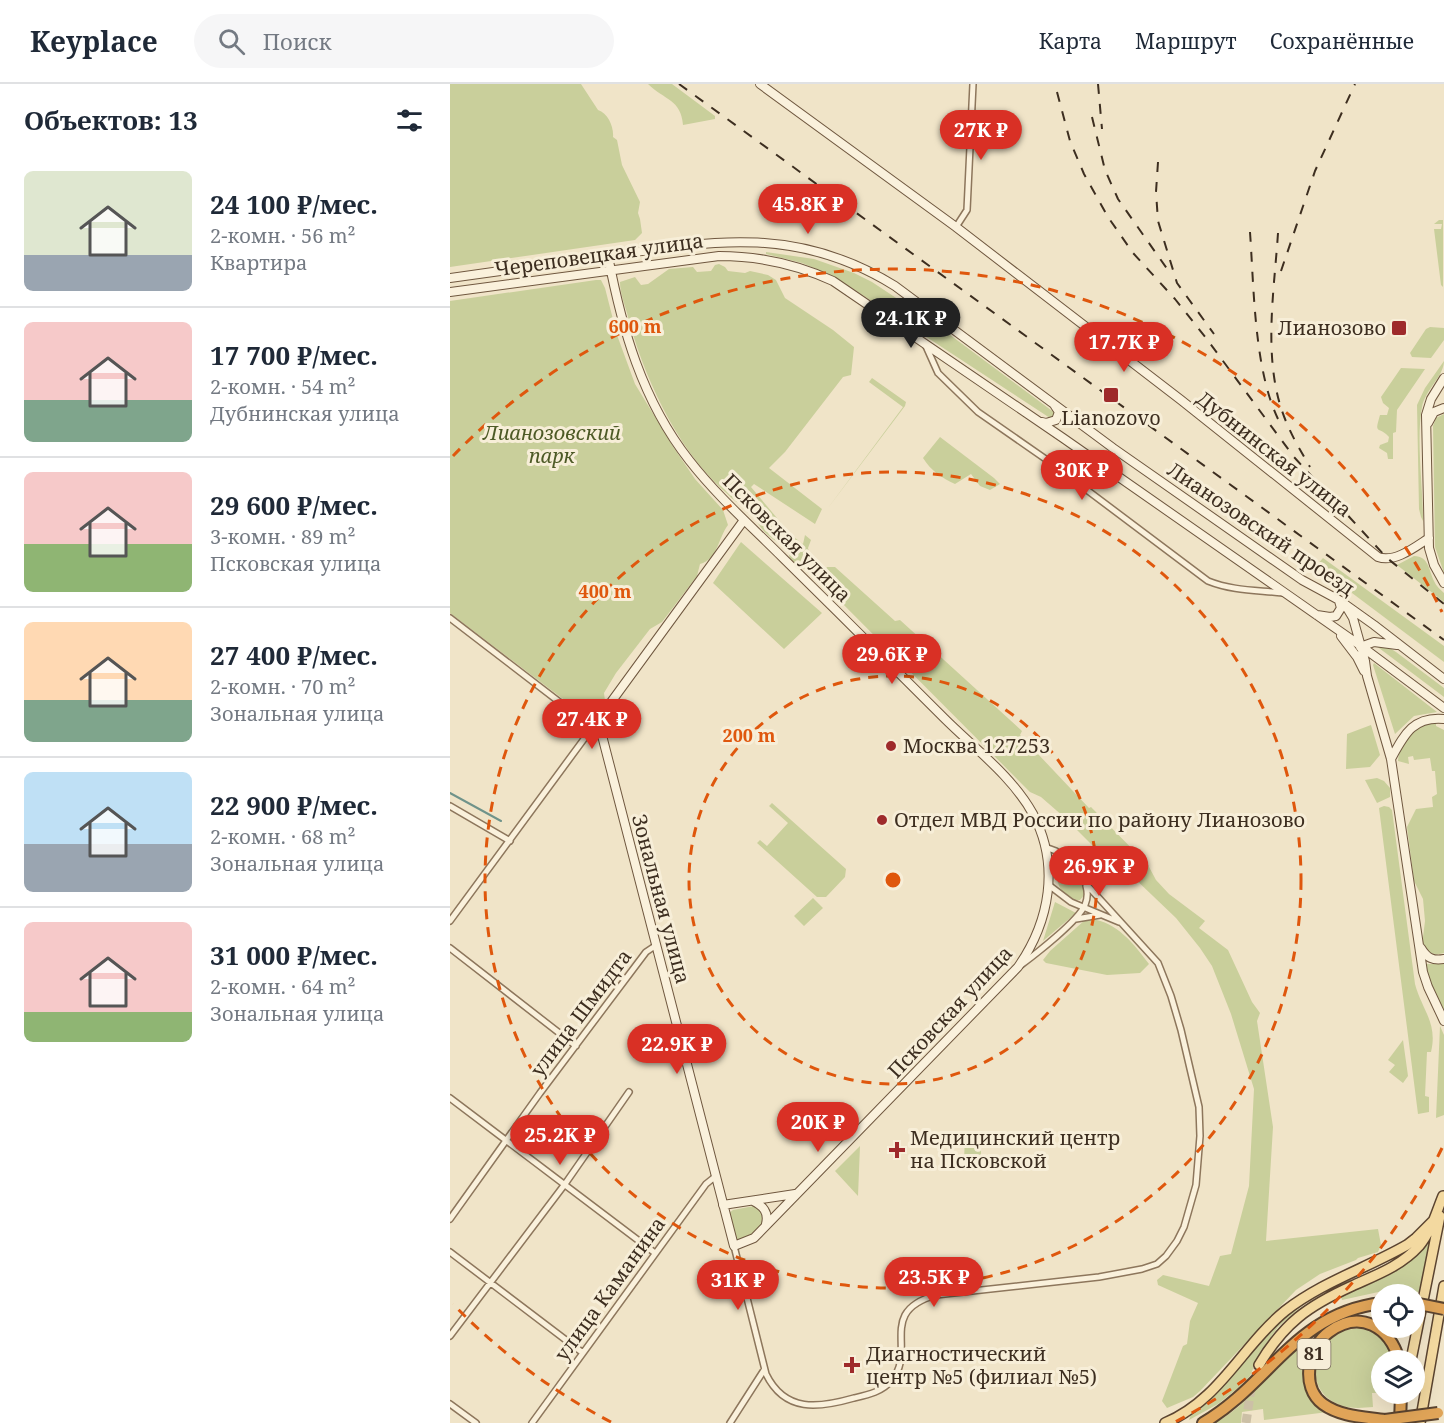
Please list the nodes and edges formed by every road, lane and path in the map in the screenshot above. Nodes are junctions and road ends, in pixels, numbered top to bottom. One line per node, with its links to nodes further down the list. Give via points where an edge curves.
1 (760, 84): 3 (street, Дубнинская улица)
2 (973, 84): 3 (street, via 967,210)
3 (956, 227): 17 (street, Дубнинская улица, via 1378,557 1397,556)
4 (748, 241): 5 (street, Череповецкая улица, via 698,243); 12 (street, Лианозовский проезд, via 816,250 884,279)
5 (608, 256): 7 (street, Псковская улица); 8 (street, Череповецкая улица)
6 (753, 257): 7 (street, Череповецкая улица, via 699,257); 10 (street, Лианозовский проезд, via 798,267 833,281)
7 (611, 270): 9 (street, Череповецкая улица); 16 (street, Псковская улица, via 630,348 653,402 688,459)
8 (450, 278)
9 (450, 291)
10 (925, 343): 14 (street, Лианозовский проезд); 19 (street, via 931,362 945,383 978,412 1208,581 1243,591)
11 (1444, 378): 15 (street, via 1427,409)
12 (1055, 405): 14 (street, via 1059,412 1056,420); 20 (street, Лианозовский проезд, via 1283,567)
13 (1444, 408): 15 (street, via 1434,412)
14 (1038, 420): 19 (street, Лианозовский проезд)
15 (1426, 430): 17 (street)
16 (744, 520): 31 (street); 36 (street, Псковская улица, via 999,771 1033,815)
17 (1429, 538): 18 (street, via 1431,558)
18 (1444, 583)
19 (1284, 594): 21 (street, Лианозовский проезд)
20 (1340, 601): 21 (street, via 1336,616); 24 (street, via 1353,618); 25 (street, Лианозовский проезд)
21 (1313, 614): 23 (street, Лианозовский проезд)
22 (450, 618): 32 (street)
23 (1334, 628): 24 (street, Лианозовский проезд); 26 (street)
24 (1361, 646): 25 (street, via 1383,642); 26 (street); 27 (street); 29 (street, Лианозовский проезд)
25 (1402, 646): 28 (street, Лианозовский проезд)
26 (1357, 657): 27 (street)
27 (1367, 676): 33 (street)
28 (1444, 679)
29 (1444, 708)
30 (1444, 719): 33 (street, via 1430,719 1412,728)
31 (598, 720): 32 (street); 45 (street, Зональная улица)
32 (592, 727): 35 (street)
33 (1391, 759): 44 (street)
34 (450, 806): 35 (street)
35 (510, 841): 42 (street)
36 (1045, 847): 37 (street, via 1056,851); 38 (street, Псковская улица)
37 (1086, 885): 39 (street); 43 (street)
38 (1050, 886): 39 (street); 48 (street, Псковская улица, via 1036,935)
39 (1084, 908): 40 (street); 41 (street)
40 (1106, 915): 41 (street); 43 (street)
41 (1075, 919): 48 (street)
42 (450, 921)
43 (1126, 927): 76 (street, via 1158,963 1181,1030 1199,1107 1196,1185 1184,1227 1166,1256 1142,1269 1099,1277 936,1295 916,1301 904,1318 898,1369 892,1380 884,1388 863,1396 826,1405 798,1404 777,1391)
44 (1417, 938): 47 (street, via 1426,956); 49 (street, via 1425,979)
45 (656, 946): 50 (street, улица Шмидта, via 646,952); 54 (street, Зональная улица)
46 (450, 948): 50 (street)
47 (1444, 959)
48 (1018, 968): 56 (street, Псковская улица)
49 (1444, 1021)
50 (576, 1046): 53 (street, улица Шмидта)
51 (628, 1092): 55 (street)
52 (450, 1098): 53 (street)
53 (506, 1141): 55 (street); 60 (street, улица Шмидта)
54 (716, 1176): 59 (street, Зональная улица); 65 (street, улица Каманина, via 705,1184)
55 (565, 1184): 65 (street); 66 (street)
56 (795, 1194): 58 (street); 62 (street, Псковская улица)
57 (1444, 1195): 61 (main road); 73 (main road)
58 (752, 1200): 59 (street); 62 (street, via 766,1212)
59 (723, 1205): 63 (street, Зональная улица)
60 (450, 1219)
61 (1434, 1220): 75 (main road, via 1420,1244 1401,1262 1324,1300 1290,1323); 83 (main road, via 1407,1245 1301,1299 1283,1313 1207,1395 1178,1418)
62 (766, 1226): 63 (street, Псковская улица, via 749,1242)
63 (734, 1246): 76 (street, Зональная улица)
64 (450, 1252): 66 (street)
65 (656, 1253): 74 (street, улица Каманина)
66 (491, 1282): 71 (street); 74 (street)
67 (1444, 1286): 86 (main road)
68 (1371, 1305): 84 (highway, via 1323,1322 1290,1346 1230,1406)
69 (1425, 1305): 70 (highway, bridge)
70 (1444, 1309)
71 (450, 1336)
72 (1395, 1350): 79 (highway, 81, via 1374,1325 1340,1325 1319,1342 1310,1365 1311,1386 1322,1403 1342,1413)
73 (1413, 1350)
74 (583, 1353): 81 (street, улица Каманина)
75 (1259, 1365)
76 (764, 1370): 82 (street)
77 (450, 1404): 80 (street)
78 (1441, 1412): 79 (highway, bridge)
79 (1385, 1420): 85 (highway)
80 (476, 1423)
81 (531, 1423)
82 (730, 1423)
83 (1165, 1423)
84 (1203, 1423)
85 (1354, 1423)
86 (1419, 1423)

